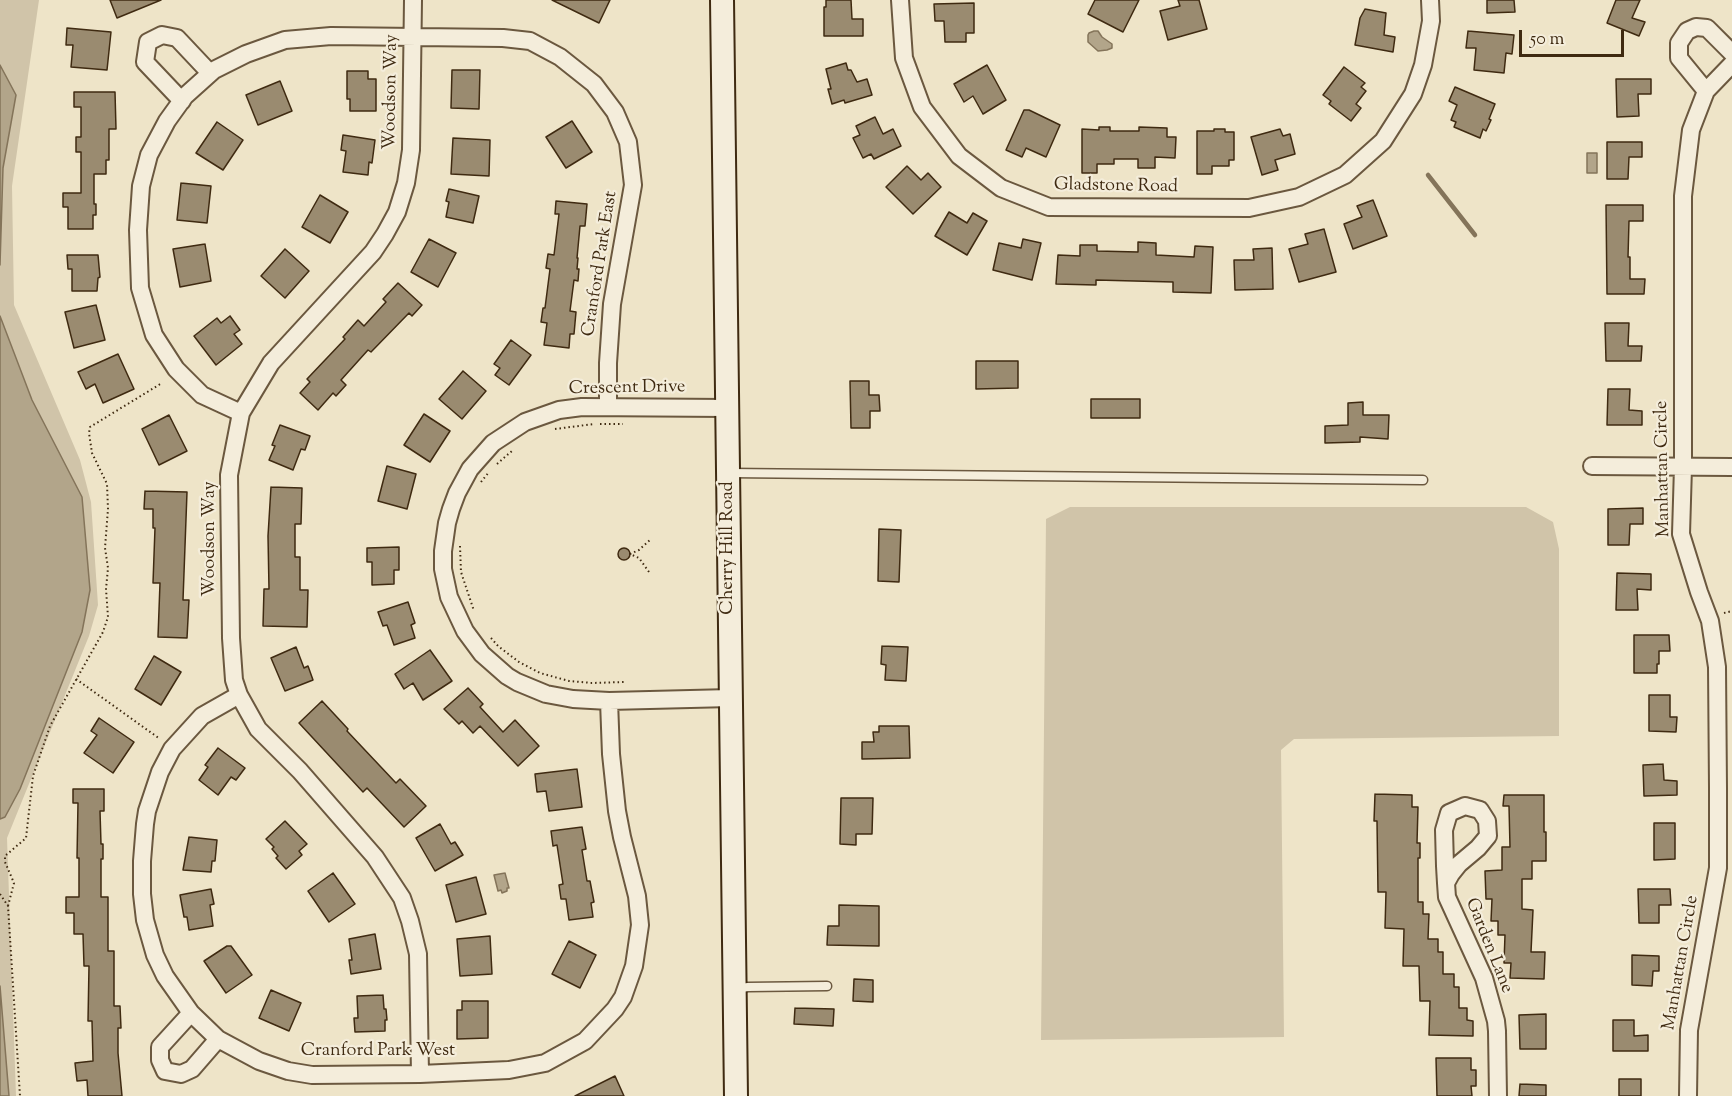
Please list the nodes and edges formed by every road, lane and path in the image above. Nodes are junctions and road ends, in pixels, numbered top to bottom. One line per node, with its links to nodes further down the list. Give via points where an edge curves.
1 (413, 0): 5 (street, Woodson Way)
2 (722, 0): 13 (main road, Cherry Hill Road)
3 (900, 0): 4 (street, Gladstone Road, via 904,58 922,107 959,156 1000,188 1049,207 1249,208 1299,197 1345,175 1383,141 1413,94 1423,65 1431,21)
4 (1430, 0)
5 (412, 36): 8 (street, Cranford Park East, via 285,40); 12 (street, Cranford Park East, via 530,41 560,57 594,84 615,112 628,142 633,185 612,304); 14 (street, Woodson Way, via 411,150 397,212 373,252 271,363)
6 (1732, 53): 9 (street, via 1707,28 1687,31 1679,43 1679,58)
7 (1732, 64): 9 (street, Manhattan Circle)
8 (210, 73): 10 (street, Cranford Park East); 10 (street, via 177,38 162,35 148,42 145,62)
9 (1706, 91): 19 (street, Manhattan Circle, via 1691,130 1683,196)
10 (182, 101): 14 (street, Cranford Park East, via 149,155 141,186 140,288 154,335 176,369 202,395)
11 (162, 383): 31 (path, via 90,427 92,453 107,484 108,617)
12 (608, 407): 13 (street, Crescent Drive); 35 (street, Crescent Drive, via 560,410 535,418 493,444 470,470 457,493 447,523 443,569 449,597 465,631 482,654 507,676 546,694)
13 (727, 408): 21 (main road, Cherry Hill Road)
14 (241, 413): 33 (street, Woodson Way, via 229,475 231,638)
15 (623, 424): 16 (path)
16 (552, 429)
17 (519, 446): 23 (path)
18 (1592, 466): 19 (street)
19 (1683, 467): 20 (street); 37 (street, Manhattan Circle, via 1681,534 1710,621)
20 (1732, 467)
21 (729, 473): 22 (lane); 34 (main road, Cherry Hill Road)
22 (1422, 480)
23 (482, 482)
24 (462, 537): 29 (path, via 461,573)
25 (651, 538): 26 (path, via 630,554 639,558)
26 (649, 572)
27 (1732, 611): 28 (path)
28 (1724, 613)
29 (475, 616)
30 (486, 632): 32 (path, via 519,662 540,673 569,681)
31 (76, 679): 36 (path); 40 (path, via 50,726 33,776 26,838 5,856 14,883)
32 (625, 682)
33 (239, 695): 43 (street, Cranford Park West, via 202,716 172,749 156,784 145,824 142,894 150,941 165,976); 45 (street, Woodson Way, via 258,729 375,857 402,898 418,954)
34 (731, 698): 35 (street, Crescent Drive); 42 (main road, Cherry Hill Road)
35 (609, 701): 45 (street, Cranford Park West, via 617,811 640,925 634,966 623,997 585,1041 545,1063 509,1070)
36 (160, 739)
37 (1725, 788): 49 (street, Manhattan Circle, via 1718,868 1689,1030)
38 (1446, 883): 48 (street, Garden Lane, via 1447,897 1484,978 1496,1021)
39 (0, 894): 40 (path)
40 (8, 906): 46 (path)
41 (827, 986): 42 (lane)
42 (734, 989): 47 (main road, Cherry Hill Road)
43 (191, 1013): 44 (street, Cranford Park West); 44 (street, via 160,1047 165,1071 181,1074 192,1069)
44 (218, 1039): 45 (street, Cranford Park West, via 288,1071 312,1075)
45 (420, 1074)
46 (20, 1096)
47 (736, 1096)
48 (1498, 1096)
49 (1688, 1096)

